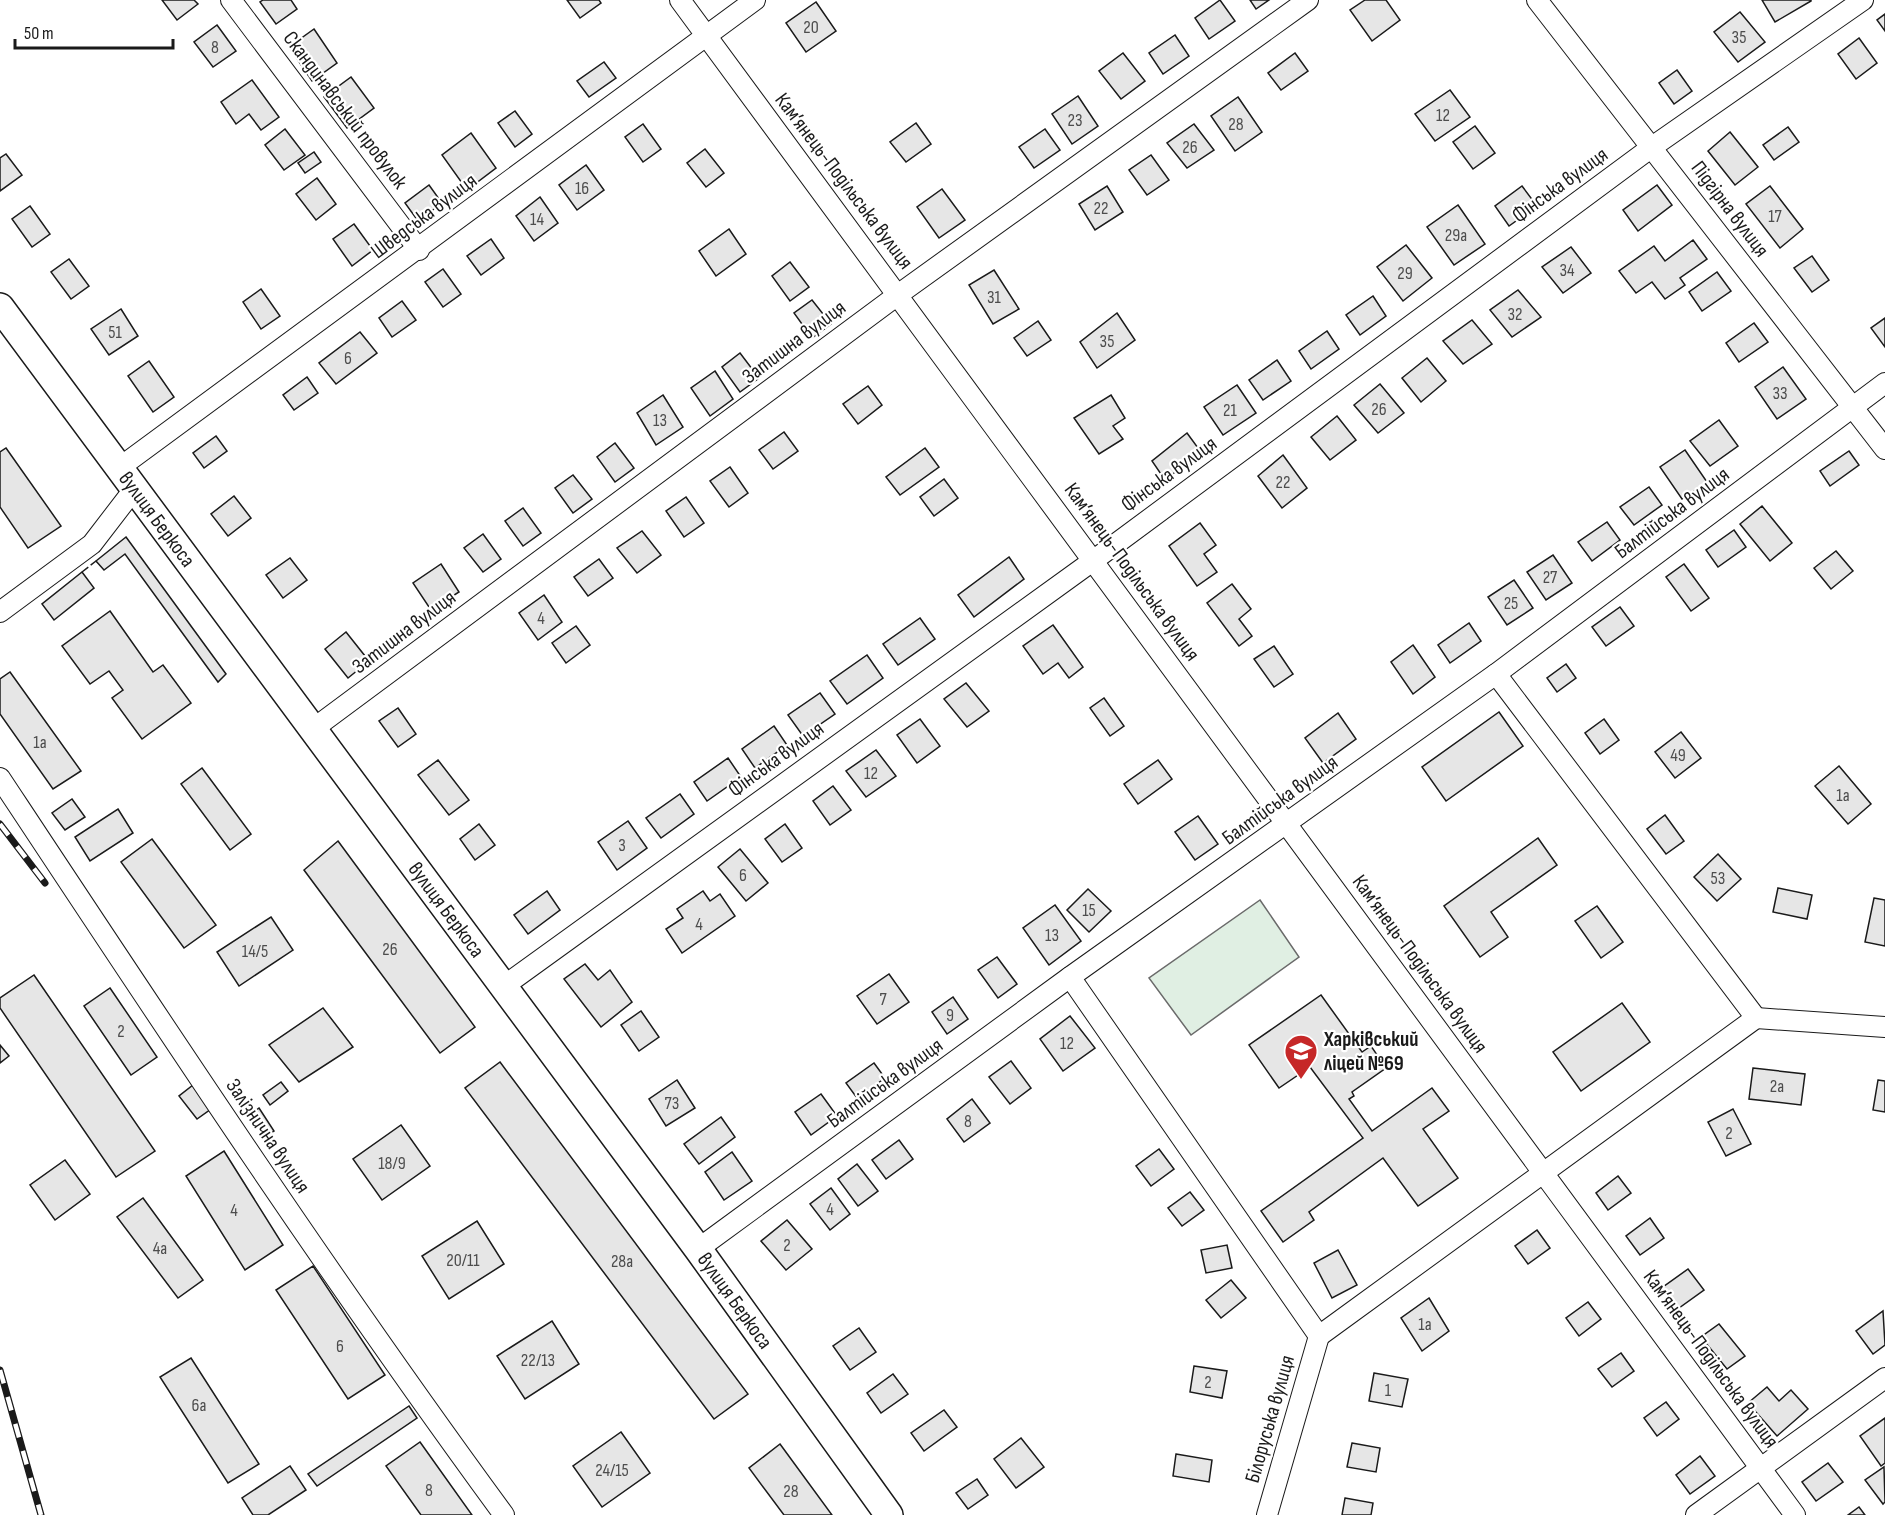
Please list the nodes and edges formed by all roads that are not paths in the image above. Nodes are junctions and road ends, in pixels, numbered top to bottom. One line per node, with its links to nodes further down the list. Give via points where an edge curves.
1 (231, 0): 9 (street, Скандинавський провулок)
2 (680, 0): 7 (street, Кам’янець-Подільська вулиця)
3 (755, 0): 7 (street, Шведська вулиця)
4 (1308, 0): 10 (street, Затишна вулиця)
5 (1537, 0): 8 (street, Підгірна вулиця)
6 (1863, 0): 8 (street, Фінська вулиця)
7 (706, 35): 9 (street, Шведська вулиця); 10 (street, Кам’янець-Подільська вулиця)
8 (1652, 147): 13 (street, Підгірна вулиця); 16 (street, Фінська вулиця)
9 (419, 250): 15 (street, Шведська вулиця)
10 (899, 294): 16 (street, Кам’янець-Подільська вулиця); 19 (street, Затишна вулиця)
11 (0, 308): 15 (street, вулиця Беркоса)
12 (1885, 383): 13 (street, Балтійська вулиця)
13 (1852, 408): 14 (street, Підгірна вулиця); 18 (street, Балтійська вулиця)
14 (1885, 449)
15 (127, 478): 17 (street, Шведська вулиця, via 92,544); 19 (street, вулиця Беркоса)
16 (1094, 560): 21 (street, Кам’янець-Подільська вулиця); 23 (street, Фінська вулиця)
17 (0, 612)
18 (1496, 674): 21 (street, Балтійська вулиця); 24 (street)
19 (313, 729): 23 (street, вулиця Беркоса)
20 (0, 778): 31 (street, Залізнична вулиця, via 397,1369)
21 (1288, 824): 22 (street, Балтійська вулиця); 26 (street, Кам’янець-Подільська вулиця)
22 (1070, 977): 27 (street, Балтійська вулиця); 28 (street)
23 (504, 986): 27 (street, вулиця Беркоса)
24 (1756, 1018): 25 (street); 26 (street)
25 (1885, 1027)
26 (1545, 1174): 28 (street); 30 (street, Кам’янець-Подільська вулиця)
27 (698, 1249): 32 (street, вулиця Беркоса)
28 (1319, 1336): 33 (street, Білоруська вулиця)
29 (1885, 1378): 30 (street)
30 (1760, 1467): 34 (street); 35 (street, Кам’янець-Подільська вулиця)
31 (504, 1515)
32 (889, 1515)
33 (1267, 1515)
34 (1696, 1515)
35 (1795, 1515)

